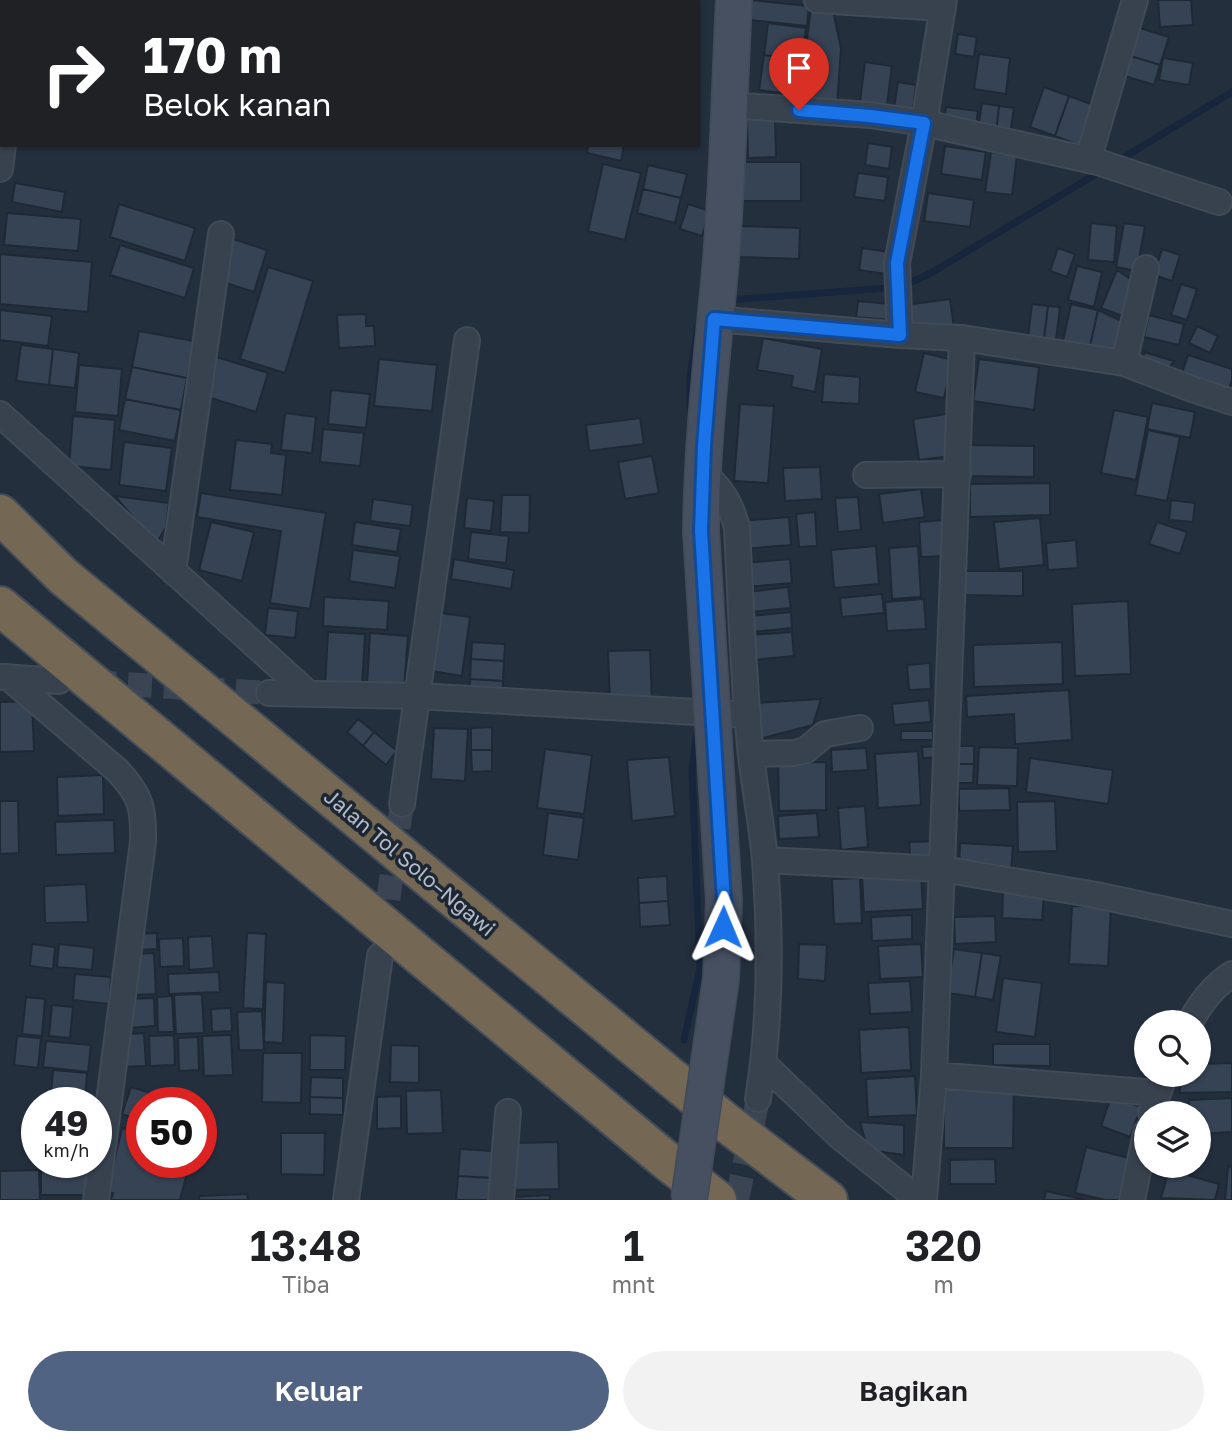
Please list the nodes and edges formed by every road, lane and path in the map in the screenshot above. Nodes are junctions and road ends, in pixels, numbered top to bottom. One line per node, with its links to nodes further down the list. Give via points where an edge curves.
1 (734, 0): 5 (main road)
2 (817, 0): 4 (street)
3 (1135, 0): 8 (street)
4 (944, 4): 6 (street)
5 (728, 105): 6 (street); 13 (main road)
6 (924, 123): 8 (street); 14 (street, via 897,263)
7 (3, 147): 9 (street)
8 (1093, 161): 10 (street)
9 (0, 169)
10 (1219, 202)
11 (220, 234): 24 (street)
12 (1146, 268): 17 (street)
13 (716, 303): 14 (street); 20 (main road)
14 (900, 335): 15 (street)
15 (962, 338): 17 (street); 21 (street)
16 (467, 340): 30 (street)
17 (1124, 363): 18 (street)
18 (1232, 402)
19 (0, 414): 24 (street)
20 (702, 470): 31 (street, via 725,494 737,528); 51 (main road, bridge, via 701,531 724,901 721,979)
21 (958, 474): 22 (street); 36 (street)
22 (866, 475)
23 (0, 514): 53 (highway, Jalan Tol Solo–Ngawi, via 95,603 724,1121)
24 (173, 571): 29 (street)
25 (0, 606): 52 (highway)
26 (4, 677): 27 (street); 48 (street, via 118,771 134,788 144,817)
27 (59, 681)
28 (269, 693): 29 (street)
29 (309, 694): 30 (street)
30 (417, 696): 31 (street); 34 (street)
31 (748, 715): 33 (street)
32 (860, 728): 33 (street, via 825,734 806,750 794,753)
33 (751, 754): 35 (street)
34 (402, 804)
35 (765, 860): 36 (street); 41 (street, via 770,997)
36 (942, 869): 37 (street); 42 (street)
37 (1232, 924)
38 (380, 956): 49 (street)
39 (1232, 974): 40 (street)
40 (1197, 1010)
41 (764, 1064): 44 (street); 54 (street, via 839,1136)
42 (934, 1075): 43 (street); 54 (street)
43 (1158, 1094)
44 (758, 1099)
45 (508, 1112): 50 (street)
46 (1140, 1178): 47 (street)
47 (1137, 1199)
48 (96, 1200)
49 (346, 1200)
50 (501, 1200)
51 (689, 1200)
52 (717, 1200)
53 (828, 1200)
54 (921, 1200)

